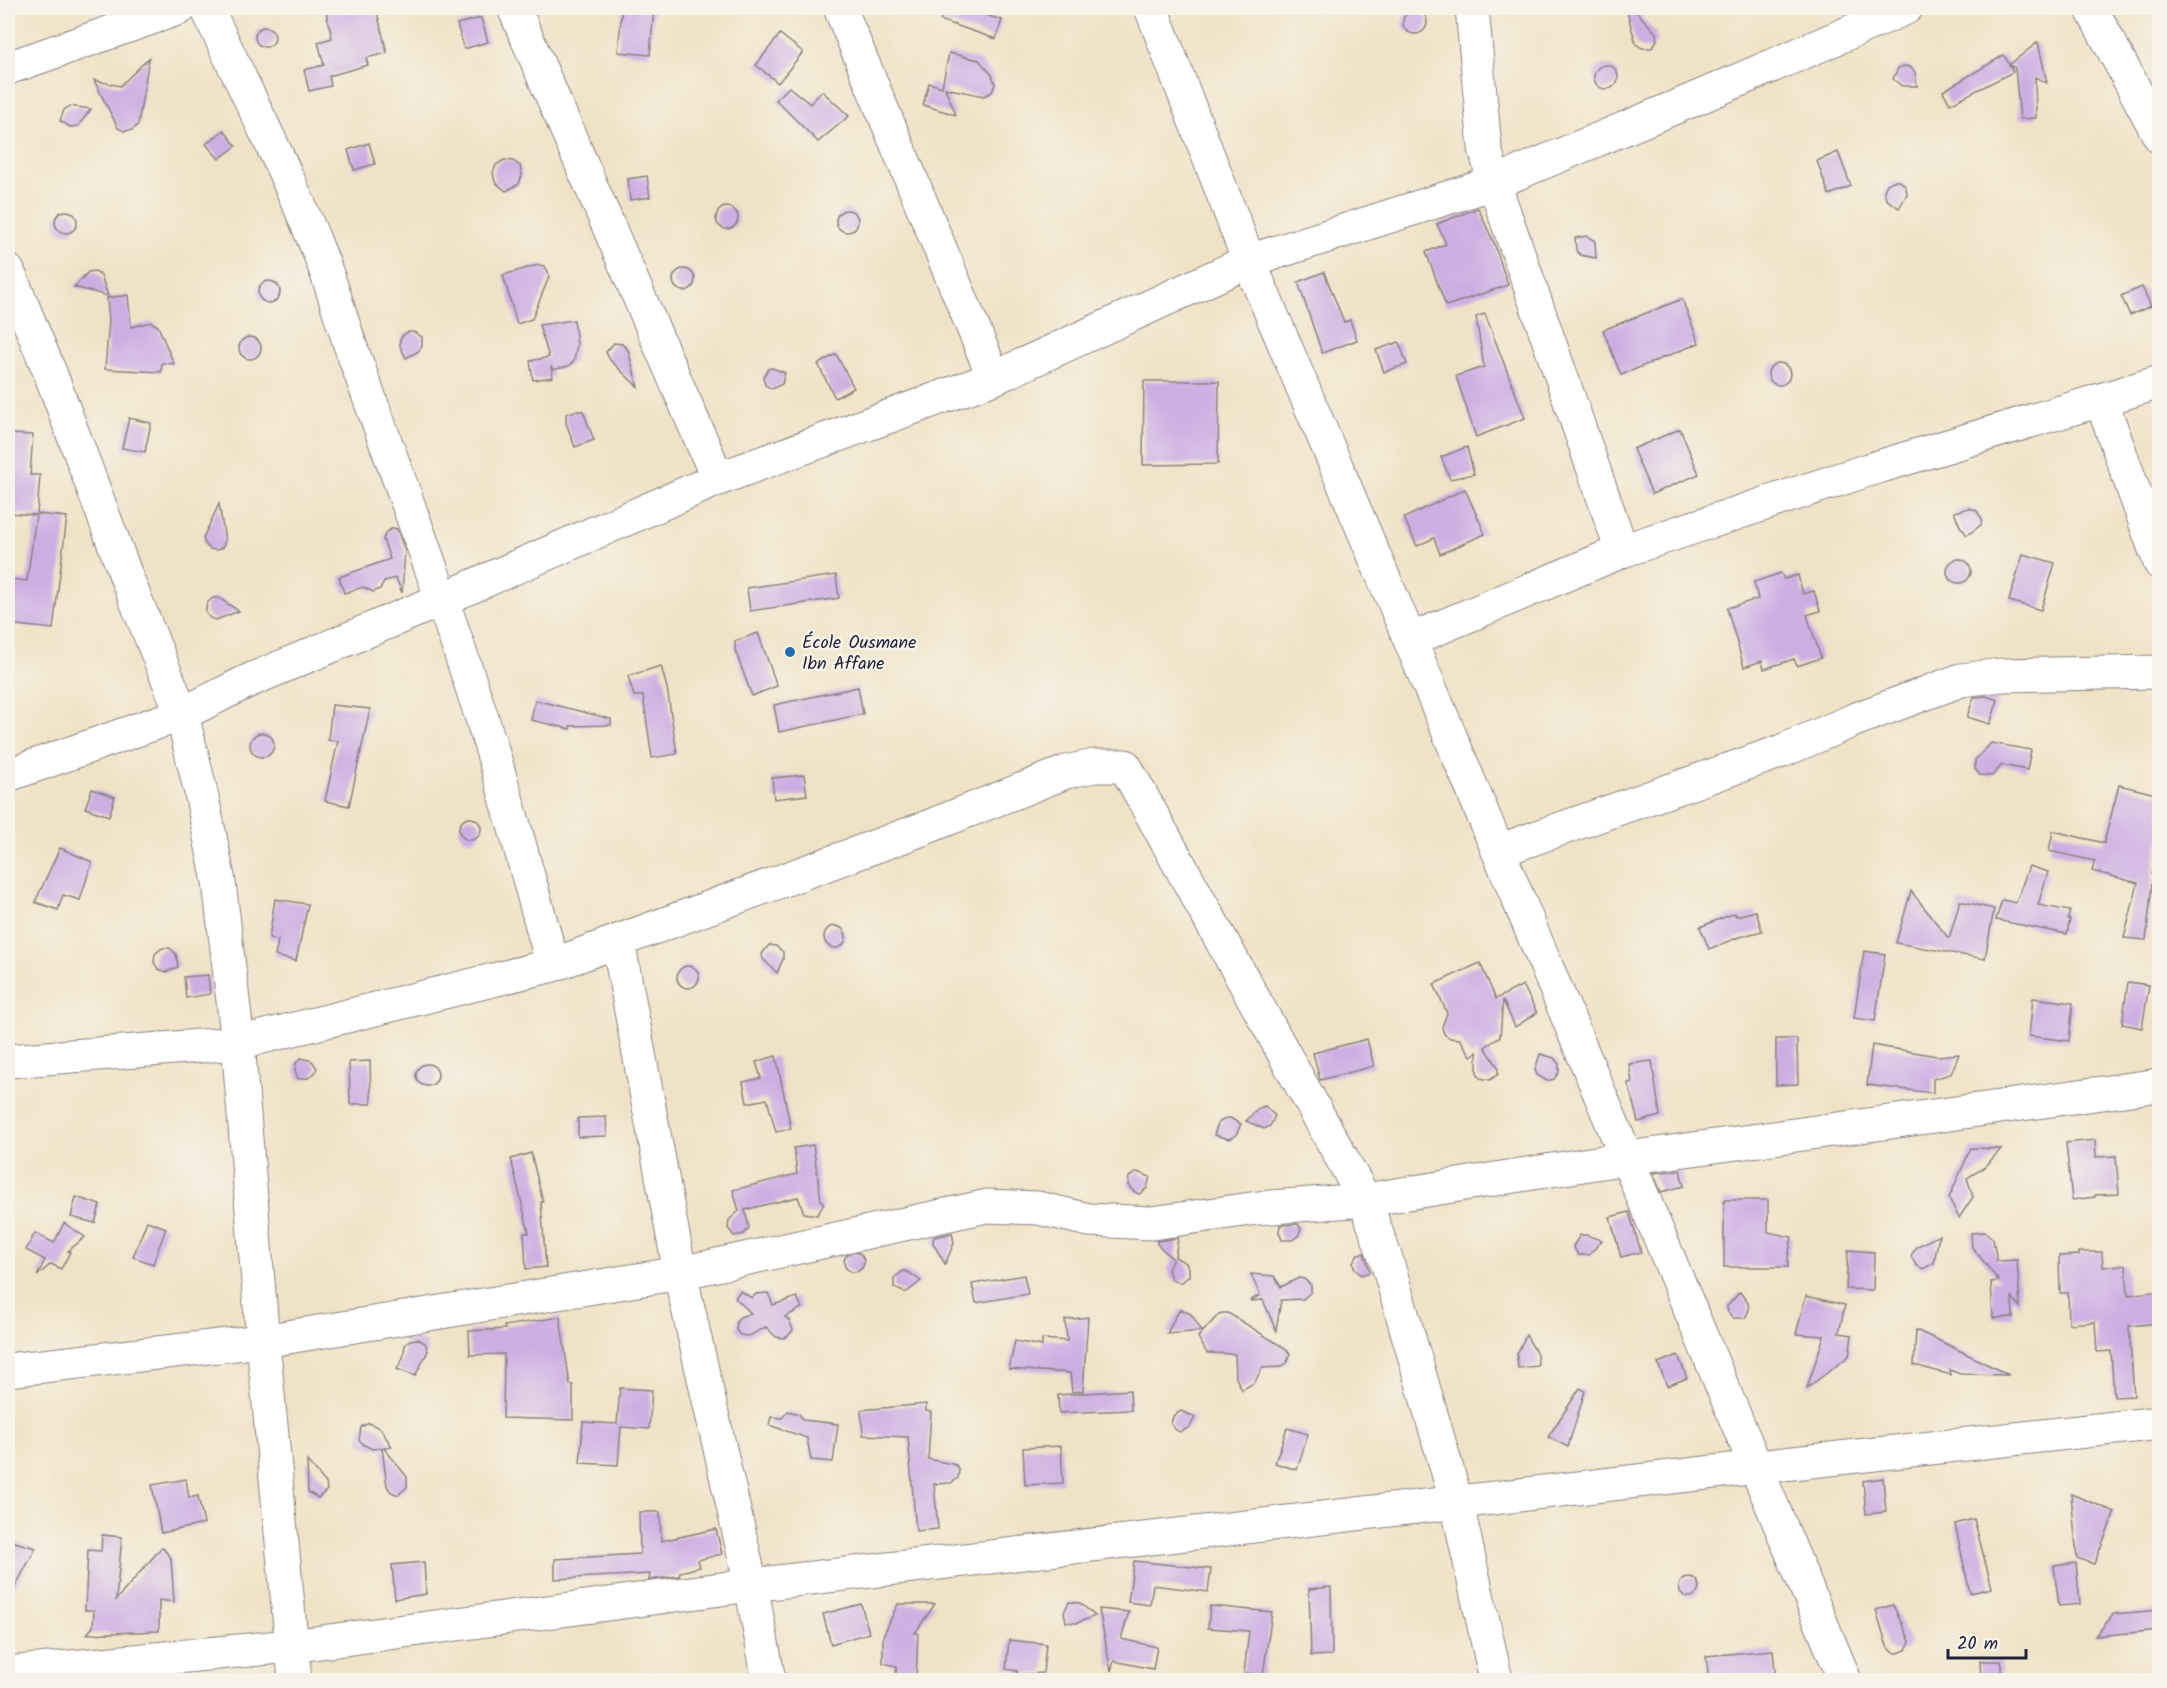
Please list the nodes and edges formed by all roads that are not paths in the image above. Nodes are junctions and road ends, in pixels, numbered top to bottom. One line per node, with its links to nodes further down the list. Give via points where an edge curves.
1 (180, 8): 9 (street)
2 (207, 8): 20 (street, via 318,248)
3 (514, 8): 17 (street)
4 (840, 8): 14 (street)
5 (1151, 8): 12 (street)
6 (1472, 8): 11 (street, via 1485,148)
7 (1906, 8): 11 (street)
8 (2091, 8): 10 (street)
9 (8, 68)
10 (2160, 137)
11 (1494, 183): 12 (street); 18 (street)
12 (1248, 261): 14 (street); 21 (street)
13 (8, 271): 23 (street)
14 (994, 378): 17 (street)
15 (2160, 382): 16 (street)
16 (2101, 400): 18 (street); 19 (street)
17 (718, 479): 20 (street)
18 (1622, 551): 21 (street)
19 (2160, 563)
20 (443, 599): 23 (street, via 248,681); 27 (street, via 488,736)
21 (1410, 640): 25 (street)
22 (2160, 672): 25 (street, via 2002,675 1961,680 1782,751)
23 (182, 714): 24 (street); 28 (street, via 219,882)
24 (8, 775)
25 (1498, 851): 31 (street)
26 (618, 941): 27 (street); 32 (street, via 1066,772 1094,766 1125,766); 33 (street)
27 (553, 965): 28 (street)
28 (238, 1043): 29 (street); 34 (street)
29 (8, 1060)
30 (2160, 1085): 31 (street)
31 (1627, 1158): 32 (street); 37 (street)
32 (1365, 1200): 33 (street, via 1258,1208 1152,1223 1089,1221 1038,1208 987,1206); 38 (street, via 1388,1264)
33 (680, 1273): 34 (street); 39 (street)
34 (263, 1341): 35 (street); 40 (street)
35 (8, 1370)
36 (2160, 1423): 37 (street)
37 (1757, 1467): 38 (street); 45 (street)
38 (1457, 1504): 39 (street); 44 (street)
39 (752, 1586): 40 (street); 43 (street)
40 (291, 1646): 41 (street); 42 (street)
41 (8, 1673)
42 (295, 1680)
43 (770, 1680)
44 (1496, 1680)
45 (1845, 1680)

